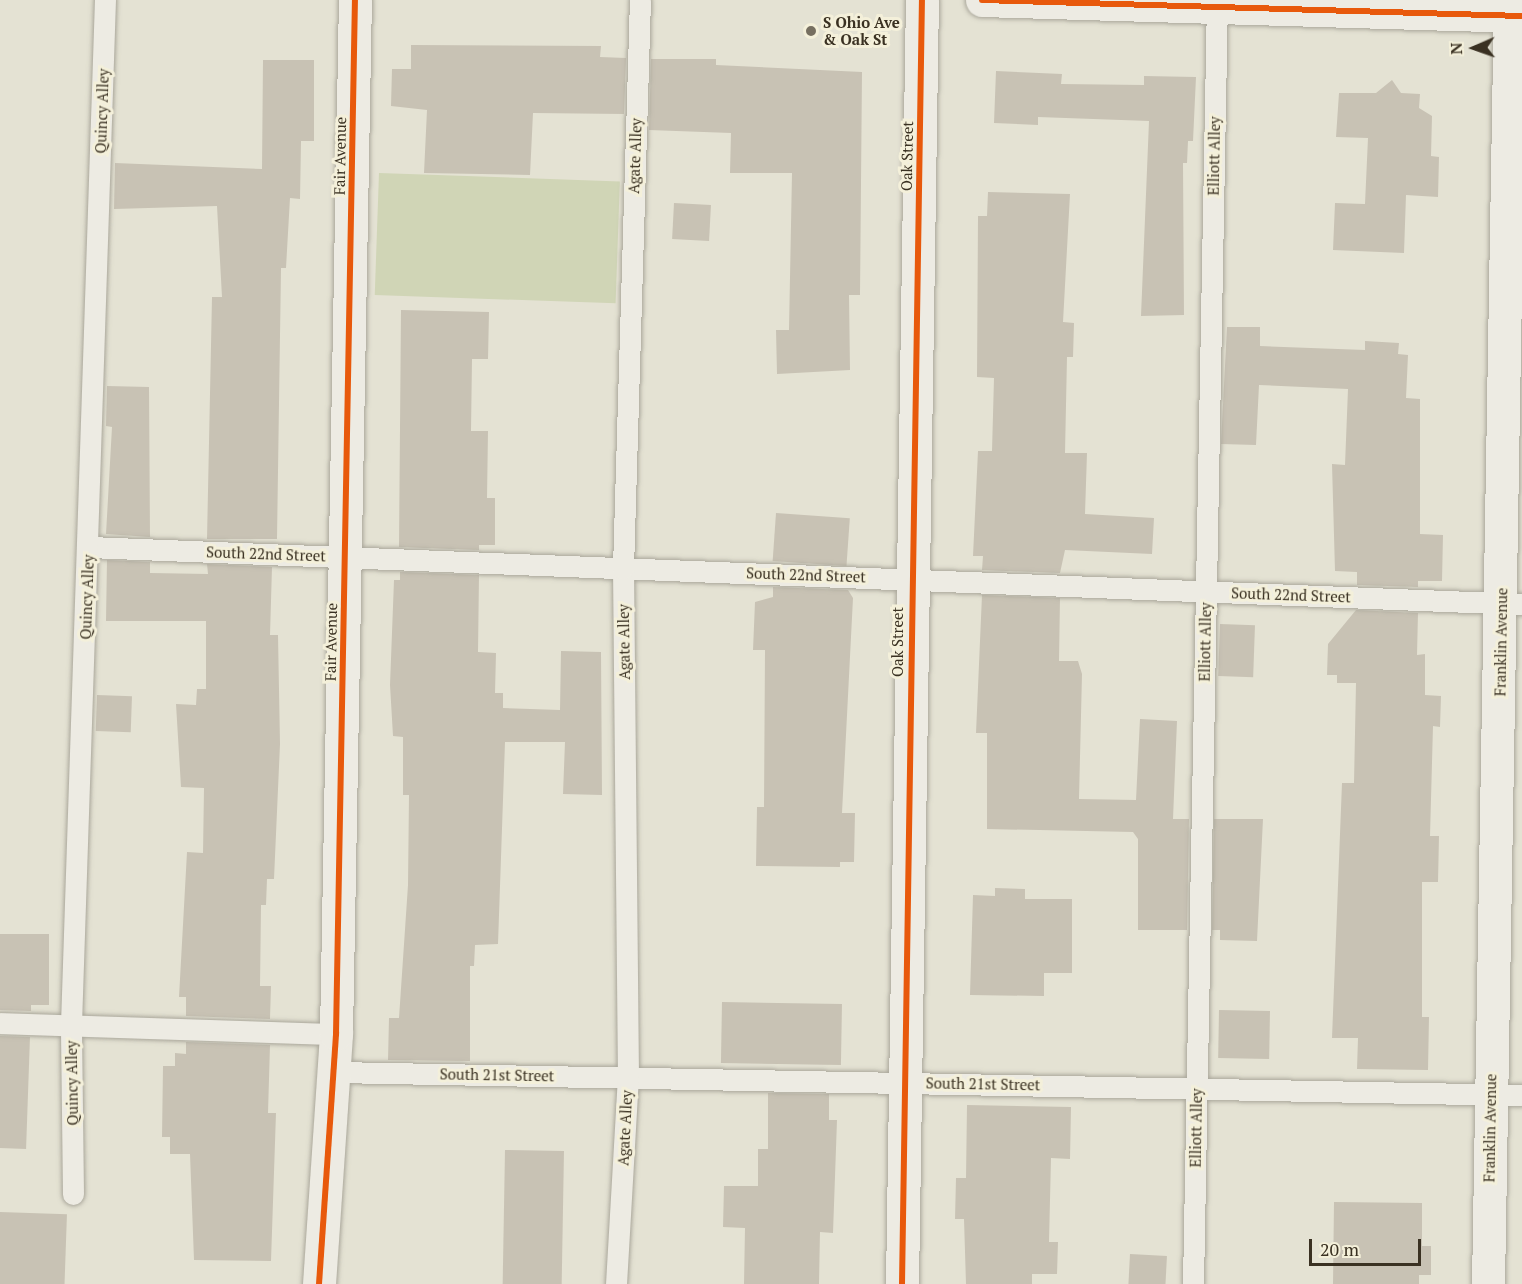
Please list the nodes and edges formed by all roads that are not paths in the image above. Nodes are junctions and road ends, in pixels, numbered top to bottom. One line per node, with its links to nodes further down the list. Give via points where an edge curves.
1 (105, 0): 8 (lane, Quincy Alley)
2 (355, 0): 9 (street, Fair Avenue)
3 (640, 0): 10 (lane, Agate Alley)
4 (922, 0): 11 (street, Oak Street)
5 (982, 0): 6 (street)
6 (1217, 3): 7 (street); 12 (lane, Elliott Alley)
7 (1514, 10): 13 (street, Franklin Avenue)
8 (89, 547): 9 (lane, South 22nd Street); 15 (lane, Quincy Alley)
9 (345, 558): 10 (lane, South 22nd Street); 16 (street, Fair Avenue)
10 (623, 568): 11 (lane, South 22nd Street); 18 (lane, Agate Alley)
11 (911, 579): 12 (lane, South 22nd Street); 19 (street, Oak Street)
12 (1206, 591): 13 (lane, South 22nd Street); 20 (lane, Elliott Alley)
13 (1512, 603): 21 (street, Franklin Avenue)
14 (0, 1023): 15 (lane)
15 (71, 1024): 16 (lane); 22 (lane, Quincy Alley)
16 (336, 1034): 17 (street, Fair Avenue)
17 (335, 1072): 18 (lane, South 21st Street); 23 (street, Fair Avenue)
18 (628, 1078): 19 (lane, South 21st Street); 24 (lane, Agate Alley)
19 (909, 1083): 20 (lane, South 21st Street); 25 (street, Oak Street)
20 (1196, 1088): 21 (lane, South 21st Street); 26 (lane, Elliott Alley)
21 (1507, 1094): 27 (street, Franklin Avenue)
22 (73, 1194)
23 (319, 1284)
24 (615, 1284)
25 (902, 1284)
26 (1193, 1284)
27 (1488, 1284)

